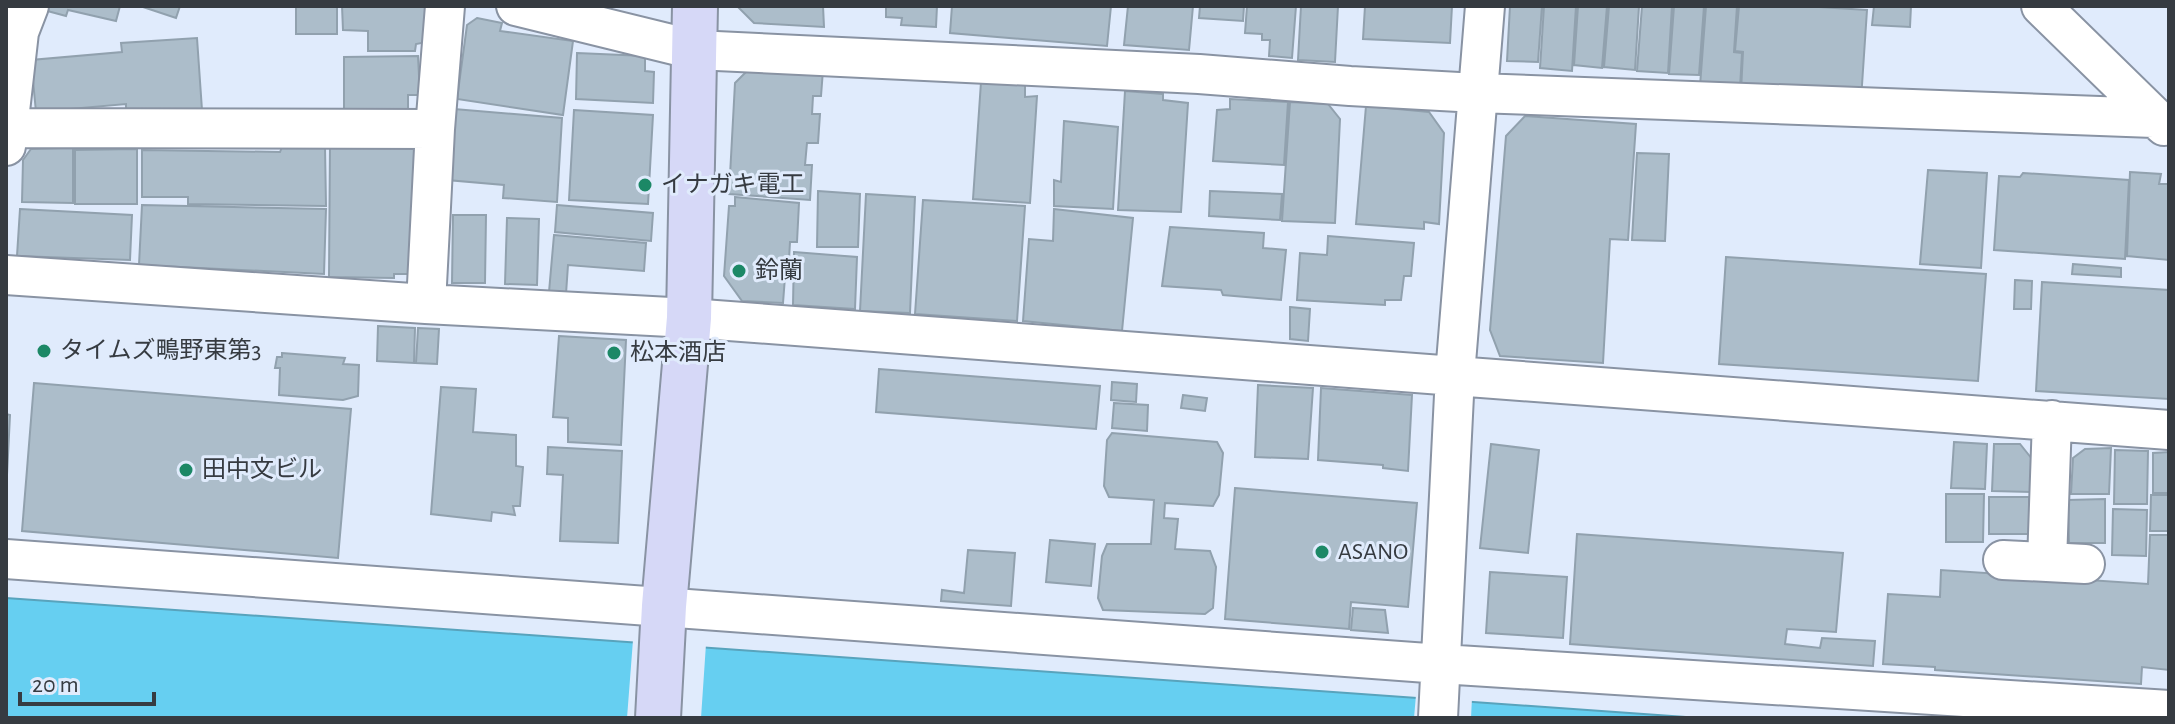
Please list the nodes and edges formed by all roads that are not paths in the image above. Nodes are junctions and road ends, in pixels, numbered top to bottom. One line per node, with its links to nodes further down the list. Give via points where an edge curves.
1 (29, 6): 11 (street, via 19,32)
2 (445, 6): 10 (street)
3 (516, 6): 7 (street)
4 (695, 6): 7 (street)
5 (1485, 6): 8 (street)
6 (2041, 6): 9 (street)
7 (695, 50): 8 (street); 14 (street)
8 (1477, 93): 9 (street); 15 (street)
9 (2161, 124)
10 (435, 129): 11 (street); 13 (street)
11 (7, 137)
12 (6, 275): 13 (street)
13 (426, 304): 14 (street)
14 (689, 318): 15 (street); 22 (street)
15 (1455, 375): 16 (street); 23 (street)
16 (2052, 420): 17 (street); 20 (street)
17 (2169, 430)
18 (6, 559): 22 (street)
19 (2003, 560): 20 (street)
20 (2047, 562): 21 (street)
21 (2085, 564)
22 (663, 624): 23 (street); 25 (street)
23 (1440, 693): 24 (street)
24 (2169, 710)
25 (658, 718)

